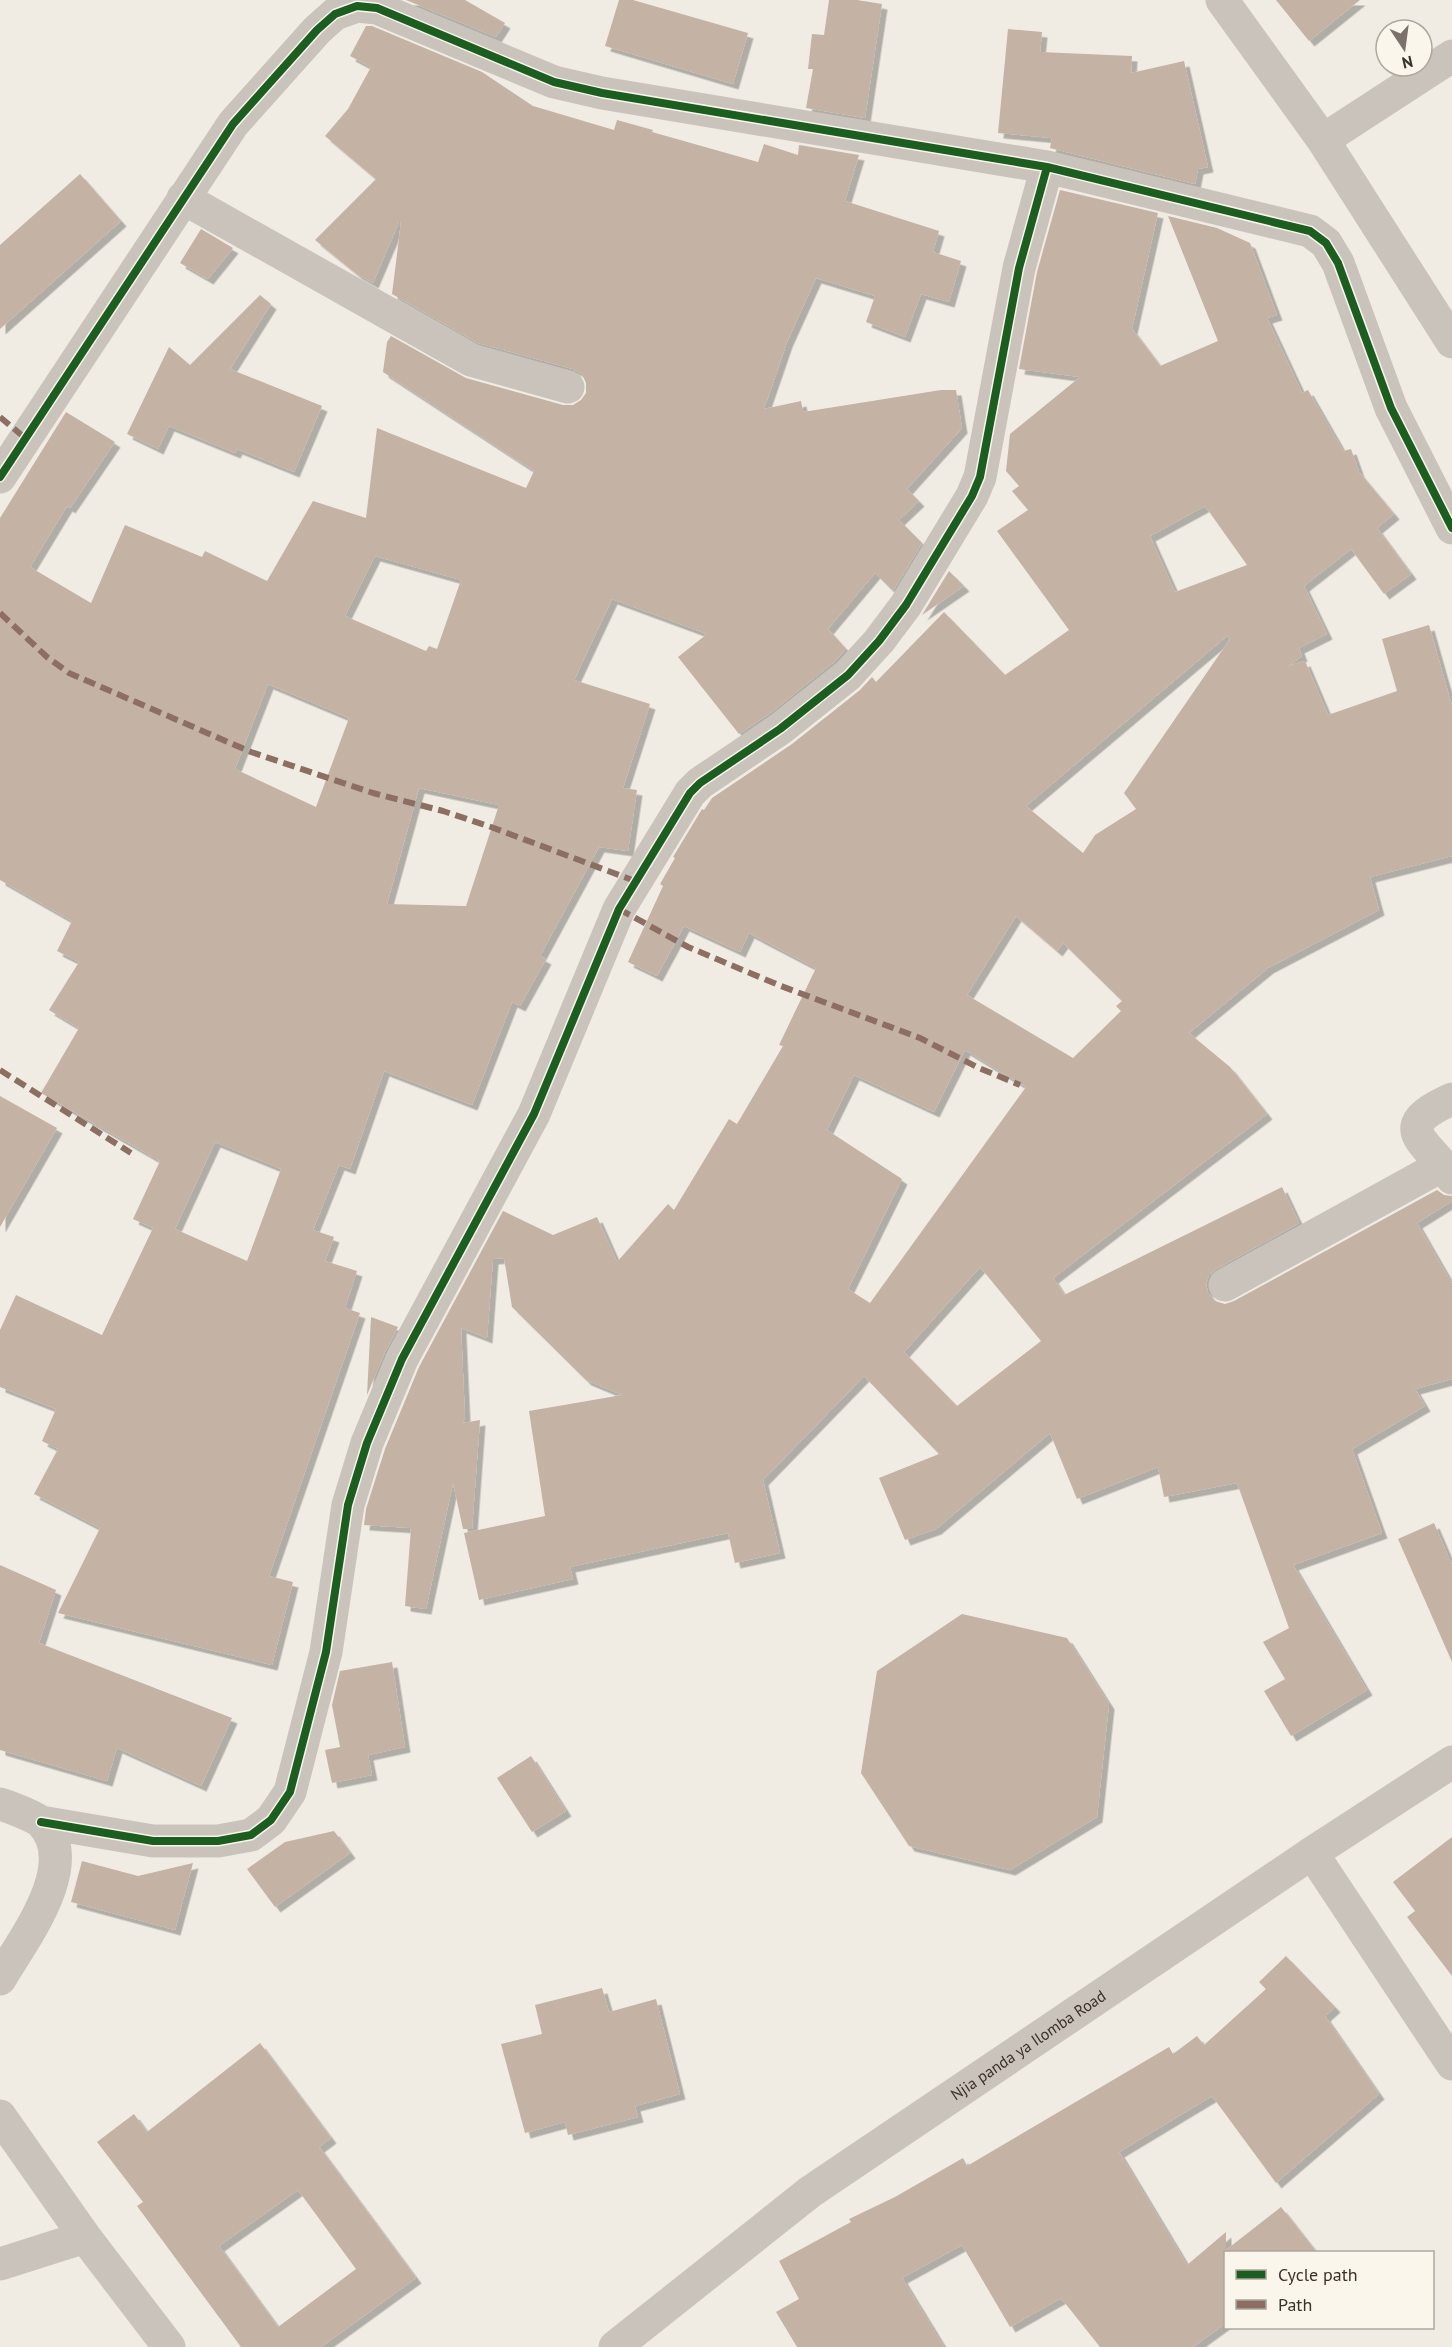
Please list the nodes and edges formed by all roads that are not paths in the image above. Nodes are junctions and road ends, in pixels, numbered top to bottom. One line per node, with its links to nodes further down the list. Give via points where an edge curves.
1 (1222, 0): 4 (street)
2 (354, 3): 5 (street, via 377,8 554,82); 6 (street, via 316,30 233,124)
3 (1452, 56): 4 (street)
4 (1323, 140): 7 (street)
5 (1047, 167): 10 (street, via 1270,220 1310,231 1326,243 1338,263 1391,408); 16 (street, via 1019,268 980,477 972,496 906,605 848,675 780,729 700,783 681,806 619,909 534,1114 402,1359 367,1443 348,1505 326,1652 290,1792 271,1820 251,1835 219,1841 153,1841)
6 (183, 198): 8 (street, via 471,360); 9 (street)
7 (1452, 342)
8 (568, 387)
9 (0, 477)
10 (1452, 528)
11 (1452, 1098): 12 (street, via 1420,1118 1415,1127 1416,1135)
12 (1448, 1172): 13 (street)
13 (1225, 1286)
14 (1452, 1762): 17 (street, Njia panda ya Ilomba Road)
15 (0, 1804): 16 (street)
16 (41, 1822): 18 (street, via 57,1855 51,1891)
17 (1312, 1853): 19 (street); 24 (street, Njia panda ya Ilomba Road, via 810,2192)
18 (0, 1979)
19 (1452, 2064)
20 (0, 2116): 21 (street)
21 (85, 2237): 22 (street); 23 (street)
22 (0, 2264)
23 (169, 2347)
24 (615, 2347)

